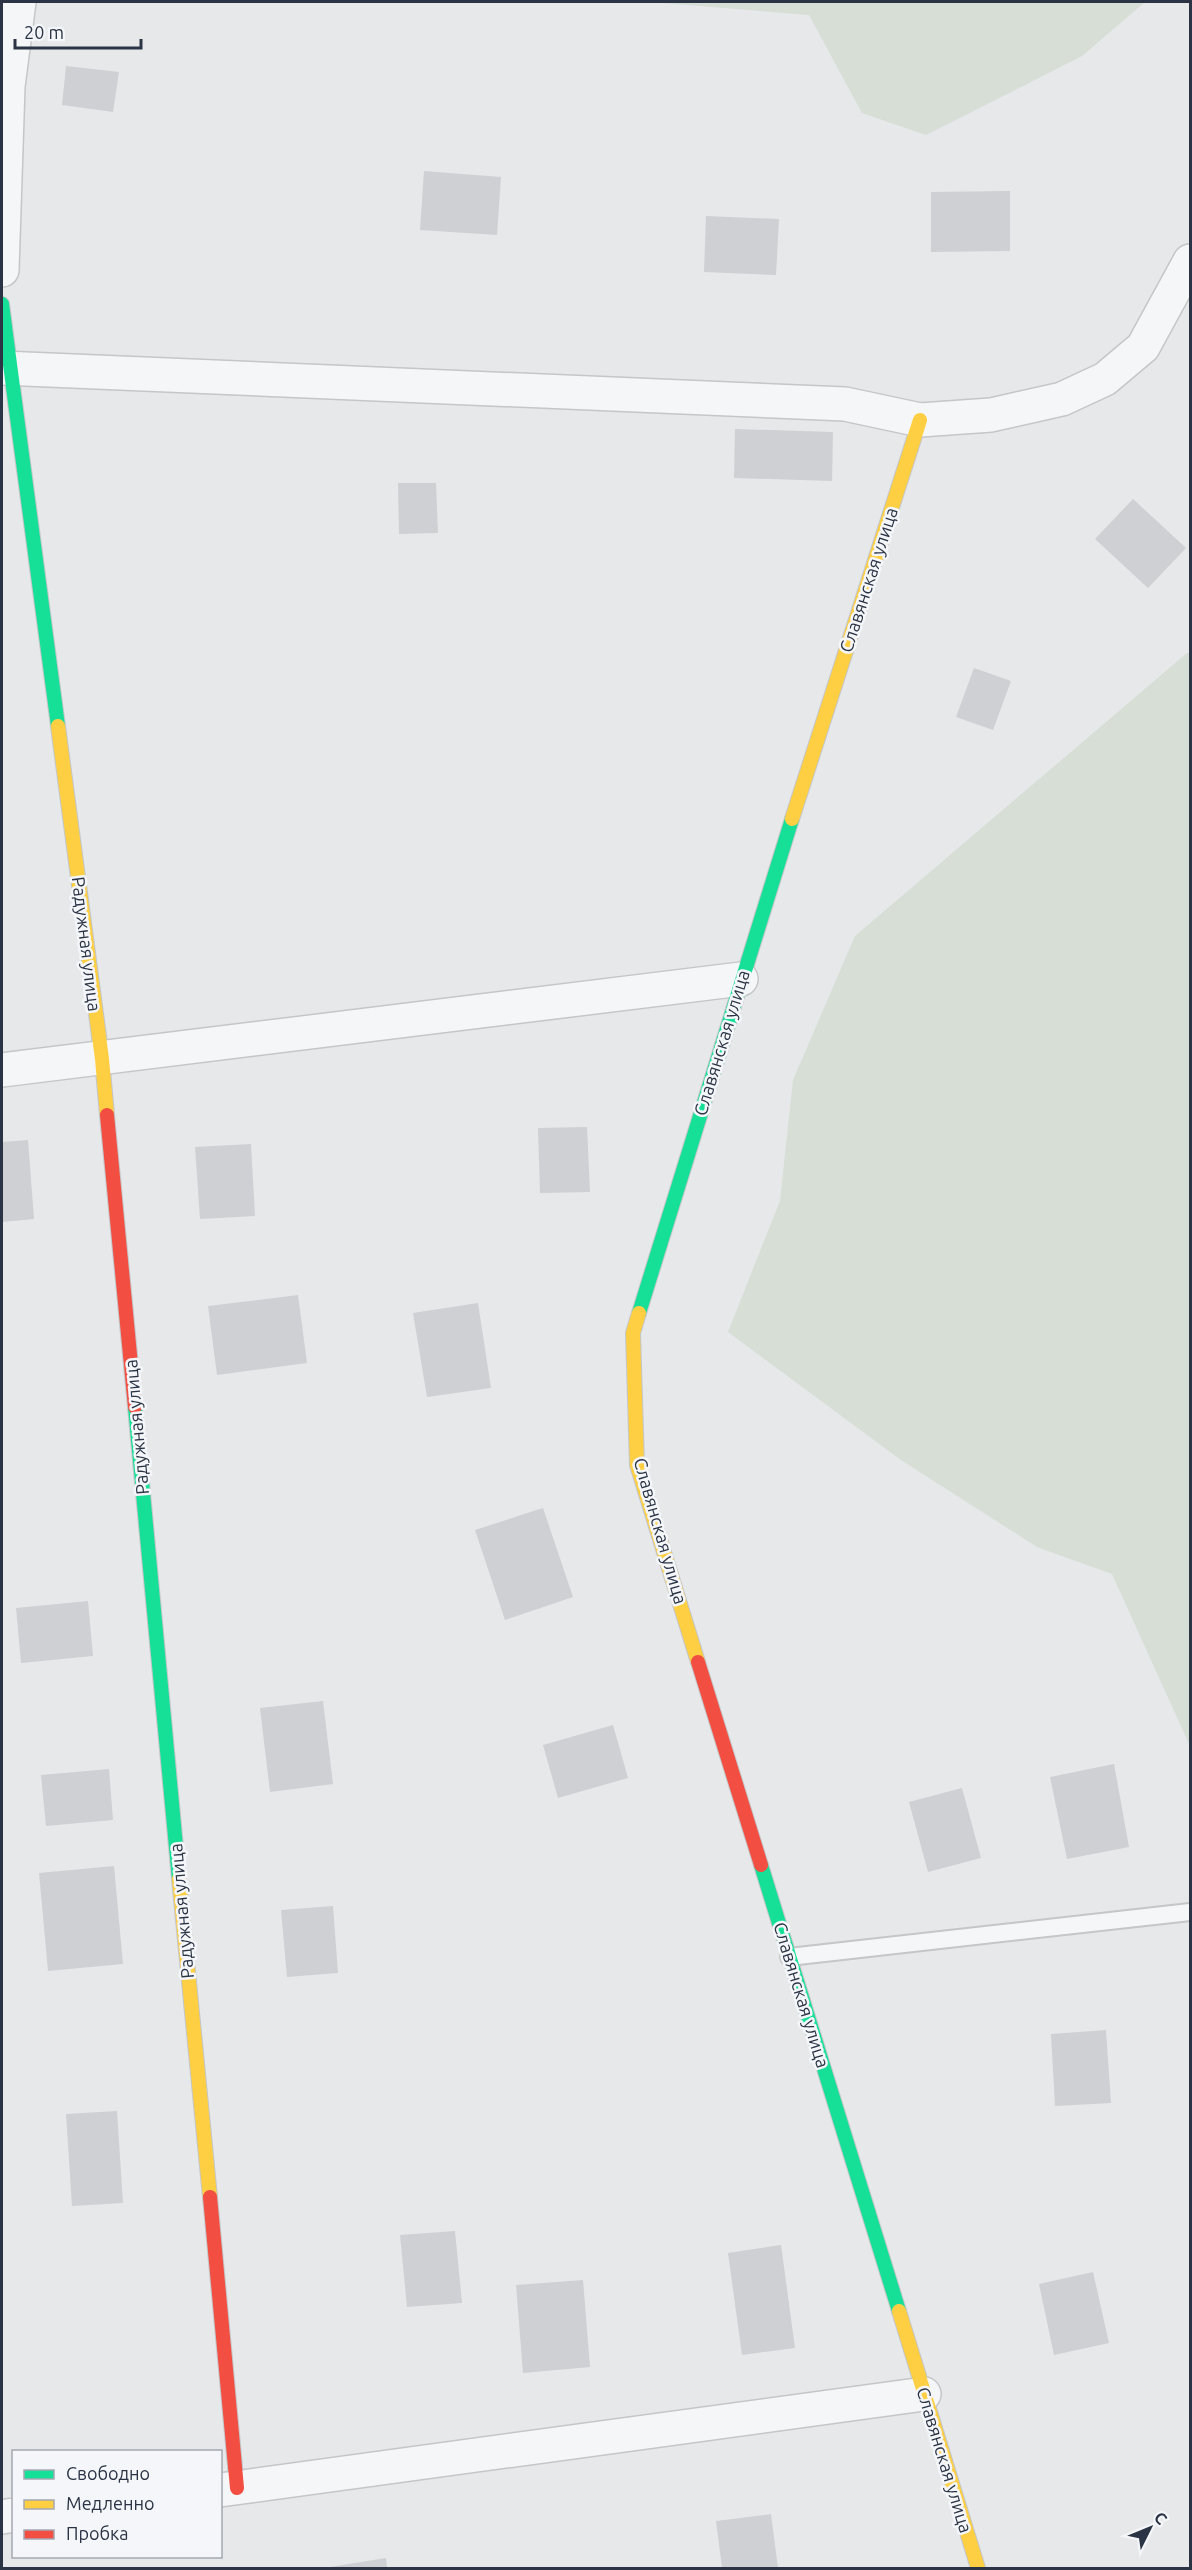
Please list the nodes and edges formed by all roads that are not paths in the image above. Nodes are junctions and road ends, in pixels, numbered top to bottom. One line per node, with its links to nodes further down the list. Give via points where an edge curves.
1 (19, 2): 3 (street, via 8,86)
2 (1191, 261): 6 (street, via 1143,347 1105,379 1062,399 1032,406 991,415)
3 (2, 270)
4 (2, 304): 5 (street, Радужная улица)
5 (6, 368): 6 (street, via 845,405); 8 (street, Радужная улица)
6 (920, 420): 7 (street, Славянская улица)
7 (741, 979): 8 (street); 11 (street, Славянская улица, via 633,1333 637,1465)
8 (102, 1059): 9 (street); 13 (street, Радужная улица)
9 (2, 1070)
10 (1191, 1912): 11 (lane)
11 (789, 1957): 12 (street, Славянская улица)
12 (924, 2394): 13 (street); 14 (street, Славянская улица)
13 (229, 2489)
14 (978, 2568)

